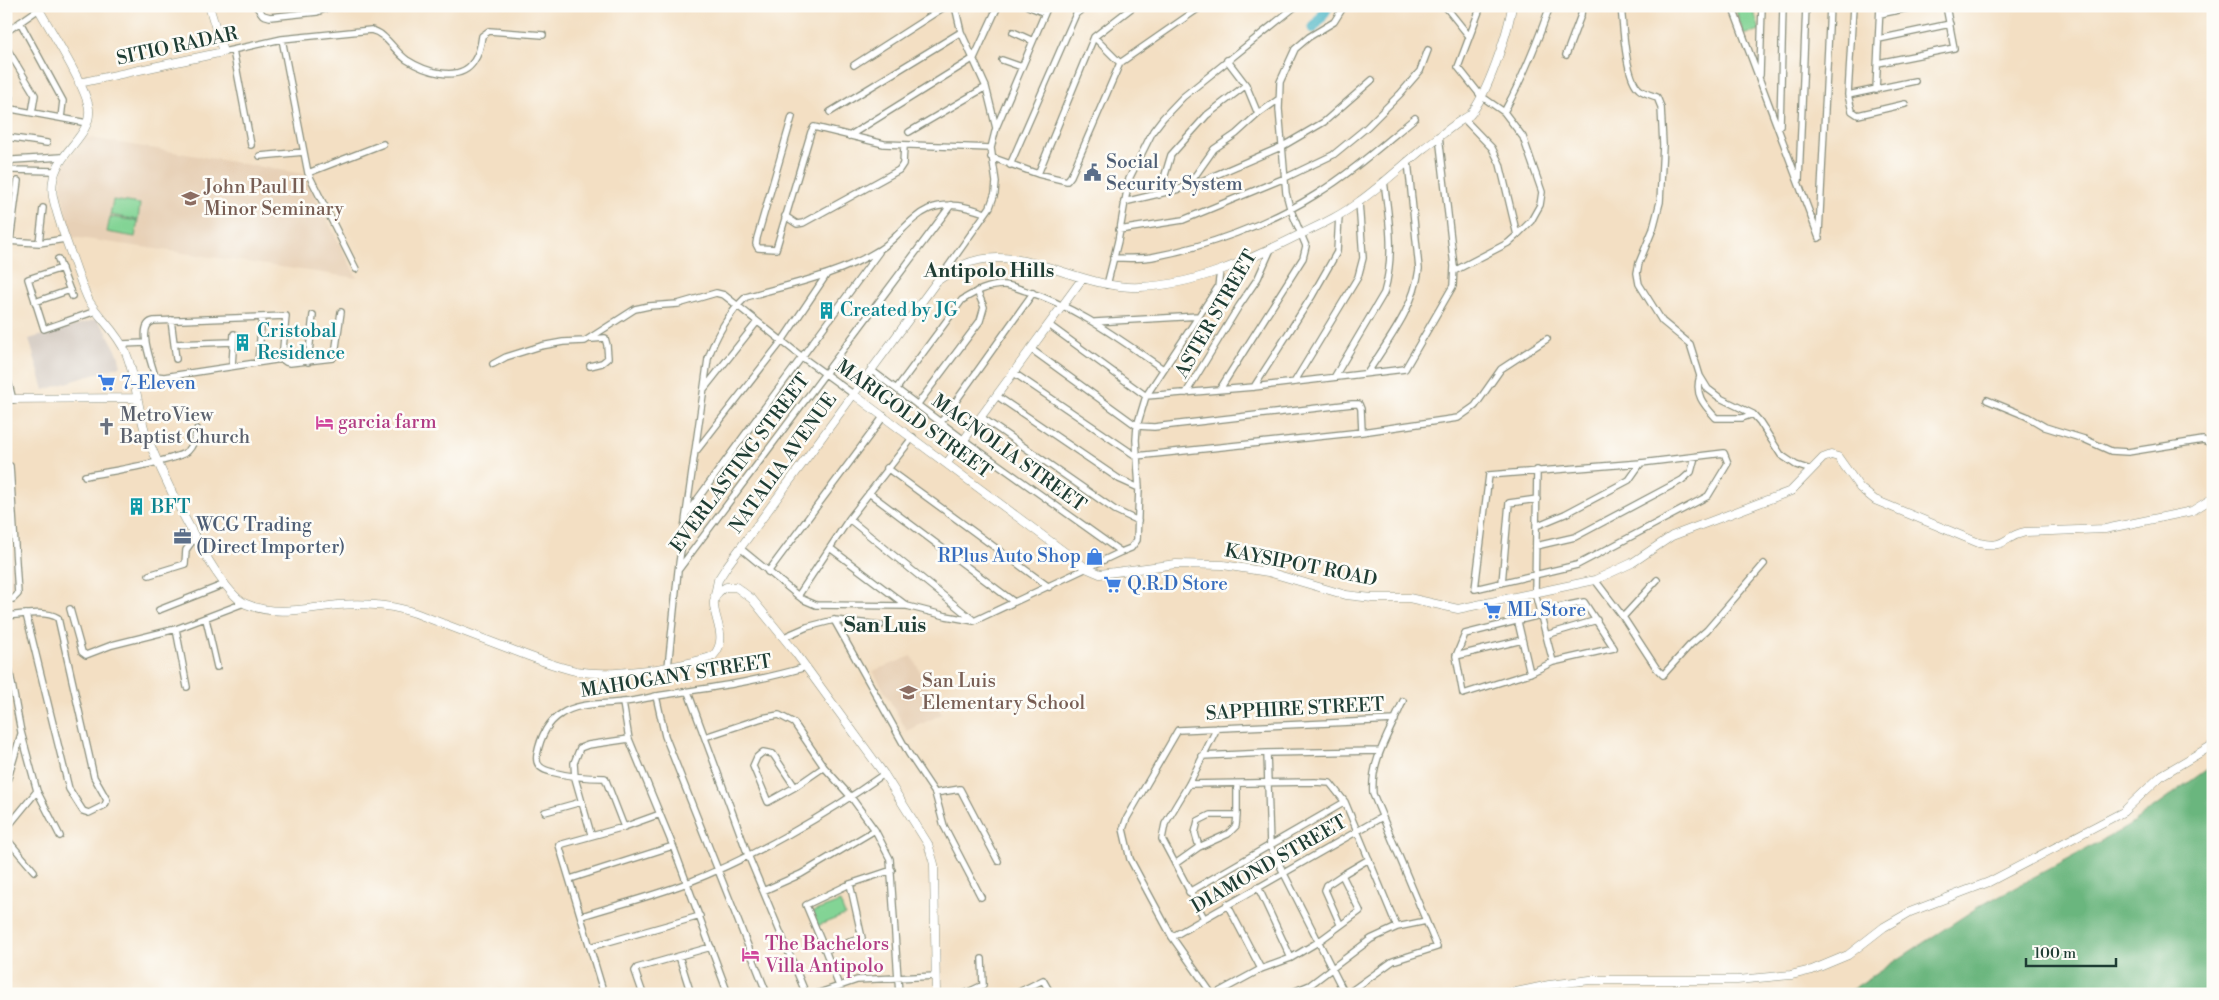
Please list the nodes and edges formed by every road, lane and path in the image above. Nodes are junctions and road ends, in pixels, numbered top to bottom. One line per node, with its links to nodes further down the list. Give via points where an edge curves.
1 (210, 6): 48 (street)
2 (256, 6): 3 (street, via 263,15 270,17 317,12)
3 (331, 6)
4 (946, 6): 55 (street)
5 (954, 6): 37 (street)
6 (998, 6): 50 (street)
7 (1028, 6): 32 (street)
8 (1048, 6): 32 (street)
9 (1086, 6): 97 (street, via 1076,14)
10 (1134, 6): 41 (street)
11 (1202, 6): 53 (street)
12 (1296, 6): 52 (street)
13 (1344, 6): 67 (street, via 1334,22 1295,49 1280,82)
14 (1445, 6): 40 (street)
15 (1481, 6): 40 (street)
16 (1512, 6): 66 (street, via 1508,30)
17 (1550, 6): 72 (street, via 1532,55)
18 (1582, 6): 49 (street)
19 (1621, 6): 171 (street, via 1627,63 1633,79 1638,89 1657,97 1661,107 1660,202 1637,273 1639,284 1662,321 1690,344)
20 (1743, 6): 30 (street)
21 (1762, 6): 57 (street)
22 (1783, 6): 80 (street)
23 (1806, 6): 104 (street)
24 (1830, 6): 104 (street, via 1819,238)
25 (1853, 6): 65 (street)
26 (1880, 6): 33 (street)
27 (1916, 6): 31 (street)
28 (1946, 6): 35 (street)
29 (38, 8): 34 (street); 60 (street)
30 (1732, 8): 57 (street)
31 (1904, 8): 33 (street)
32 (1045, 13): 44 (street)
33 (1880, 14): 43 (street)
34 (20, 22): 36 (street); 75 (street, via 63,101)
35 (1950, 24): 43 (street); 54 (street, via 1955,46 1952,48)
36 (6, 32)
37 (961, 32): 50 (street); 71 (street)
38 (1013, 32): 44 (street)
39 (543, 35): 42 (street, SITIO RADAR, via 489,31 482,36 474,63 464,70 444,74 406,60 375,31)
40 (1469, 36): 66 (street, via 1458,67)
41 (1094, 38): 53 (street); 100 (street)
42 (282, 39): 46 (street, SITIO RADAR); 91 (street)
43 (1879, 39): 54 (street)
44 (1033, 41): 56 (street)
45 (6, 47): 70 (street, via 35,95)
46 (233, 50): 48 (street, SITIO RADAR); 87 (street)
47 (1428, 50): 101 (street, via 1420,71 1366,128 1332,154)
48 (223, 52): 60 (street, SITIO RADAR)
49 (1566, 55)
50 (974, 58): 62 (street); 82 (street)
51 (1002, 60): 56 (street)
52 (1228, 60): 61 (street); 107 (street, via 1162,118 1128,179)
53 (1120, 62): 100 (street, via 1067,181)
54 (1878, 63): 63 (street)
55 (854, 65)
56 (1022, 67): 79 (street)
57 (1760, 79): 80 (street)
58 (1372, 80): 89 (street, via 1324,122)
59 (1914, 80): 63 (street)
60 (79, 83): 78 (street, via 89,111)
61 (1246, 84): 73 (street); 106 (street, via 1207,115 1171,154)
62 (986, 88): 79 (street); 81 (street)
63 (1876, 90): 65 (street)
64 (6, 92): 69 (street, via 10,98)
65 (1848, 95): 68 (street, via 1852,111 1857,115)
66 (1481, 96): 72 (street); 77 (street)
67 (1279, 98): 73 (street); 89 (street)
68 (1905, 104)
69 (7, 108): 70 (street)
70 (32, 112): 75 (street)
71 (830, 112)
72 (1504, 112): 117 (street, via 1523,137 1542,192 1540,205 1531,221)
73 (1258, 114): 105 (street, via 1214,149)
74 (792, 117): 114 (street, via 757,238 758,248 776,249)
75 (62, 118): 78 (street)
76 (1415, 118): 111 (street, via 1350,171)
77 (1464, 119): 83 (street); 117 (street, via 1492,148 1500,164)
78 (87, 123): 93 (street)
79 (996, 128): 90 (street)
80 (1780, 130): 104 (street)
81 (909, 132)
82 (849, 136): 88 (street); 114 (street, via 814,127)
83 (1439, 136): 95 (street); 127 (street)
84 (6, 137): 85 (street)
85 (47, 143)
86 (383, 144): 99 (street)
87 (250, 145)
88 (904, 146): 90 (street); 114 (street, via 903,164 899,170 801,224)
89 (1283, 146): 101 (street); 105 (street)
90 (991, 148): 94 (street)
91 (304, 152): 92 (street); 99 (street)
92 (260, 156)
93 (62, 157): 96 (street, via 13,160); 98 (street)
94 (991, 157): 97 (street); 112 (street, via 996,182)
95 (1408, 161): 103 (street); 166 (street, via 1419,269 1417,285 1411,302)
96 (6, 165): 98 (street, via 14,170)
97 (1010, 165): 100 (street)
98 (55, 171): 118 (street, via 53,196)
99 (308, 174): 126 (street)
100 (1038, 174)
101 (1285, 178): 111 (street); 115 (street, via 1183,220)
102 (18, 181): 119 (street)
103 (1384, 181): 108 (street); 170 (street, via 1390,229 1388,278 1384,293)
104 (1799, 185)
105 (1188, 187): 106 (street)
106 (1160, 195): 107 (street)
107 (1124, 202): 115 (street)
108 (1359, 202): 113 (street); 172 (street, via 1363,258 1358,278)
109 (951, 205): 112 (street); 121 (street, via 931,208 918,215); 169 (street, EVERLASTING STREET)
110 (43, 208): 120 (street)
111 (1290, 208): 116 (street); 123 (street, via 1196,246 1150,257)
112 (986, 213): 131 (street)
113 (1339, 215): 116 (street); 173 (street, via 1337,252)
114 (785, 216)
115 (1120, 230): 123 (street)
116 (1302, 234): 122 (street); 175 (street, via 1306,246 1303,258)
117 (1517, 235): 127 (street)
118 (65, 239): 120 (street); 138 (street)
119 (8, 241): 120 (street)
120 (39, 242)
121 (881, 249): 129 (street); 156 (street)
122 (1270, 249): 128 (street); 177 (street, ASTER STREET, via 1258,278)
123 (1113, 258): 132 (street)
124 (58, 259): 125 (street)
125 (62, 268): 135 (street, via 28,279); 135 (street, via 71,293)
126 (356, 269)
127 (1454, 271): 166 (street, via 1453,286 1405,369)
128 (1220, 272): 132 (street, via 1168,285 1138,288); 141 (street, via 1218,287)
129 (827, 274): 137 (street, via 746,297); 150 (street)
130 (1082, 279): 131 (street, via 1020,259 997,258 962,265); 132 (street); 136 (street)
131 (937, 281): 165 (street, NATALIA AVENUE)
132 (1107, 285)
133 (977, 291): 134 (street, via 1006,284); 174 (street, via 962,300); 184 (street, via 984,307 980,321)
134 (1033, 293): 136 (street); 188 (street)
135 (35, 302): 138 (street, via 44,328)
136 (1064, 305): 145 (street); 146 (street)
137 (736, 306): 144 (street, MARIGOLD STREET); 149 (street, MARIGOLD STREET, via 724,294 716,293 678,304 649,306 635,310); 176 (street, via 713,346)
138 (96, 311): 153 (street)
139 (341, 312): 160 (street, via 335,356)
140 (313, 315): 160 (street)
141 (1200, 316): 145 (street); 164 (street)
142 (262, 317): 143 (street); 158 (street, via 286,316); 159 (street)
143 (171, 320): 152 (street, via 146,324); 154 (street)
144 (757, 322): 150 (street, MARIGOLD STREET); 176 (street)
145 (1094, 322): 164 (street)
146 (1049, 325): 155 (street); 180 (street)
147 (234, 334): 151 (street)
148 (1547, 339): 191 (street, via 1501,368 1467,414)
149 (585, 341): 161 (street, via 541,346); 163 (street, via 598,338 607,341 608,358)
150 (782, 341): 156 (street, MARIGOLD STREET); 195 (street)
151 (233, 342): 154 (street); 162 (street)
152 (146, 343): 153 (street); 162 (street, via 158,377)
153 (122, 344): 181 (street, via 131,368)
154 (174, 344): 157 (street)
155 (1031, 349): 168 (street); 189 (street)
156 (802, 357): 169 (street, MARIGOLD STREET); 210 (street)
157 (176, 358)
158 (282, 359): 159 (street); 160 (street, via 286,362)
159 (258, 362): 162 (street)
160 (308, 362)
161 (493, 364)
162 (232, 366)
163 (590, 366)
164 (1163, 369): 180 (street)
165 (871, 370): 174 (street, MAGNOLIA STREET); 178 (street, NATALIA AVENUE)
166 (1368, 372): 170 (street)
167 (6, 373): 182 (street)
168 (1014, 373): 179 (street); 196 (street)
169 (826, 375): 178 (street, MARIGOLD STREET); 221 (street, EVERLASTING STREET)
170 (1335, 376): 172 (street)
171 (1700, 376): 185 (street, via 1708,389 1720,398); 185 (street, via 1700,399 1716,418 1742,418)
172 (1295, 381): 173 (street)
173 (1254, 387): 175 (street)
174 (896, 388): 184 (street, MAGNOLIA STREET)
175 (1220, 390): 177 (street)
176 (703, 391): 195 (street)
177 (1186, 393): 180 (street)
178 (854, 394): 186 (street, MARIGOLD STREET); 216 (street, NATALIA AVENUE)
179 (996, 396): 187 (street); 206 (street, via 1119,479)
180 (1146, 396): 189 (street)
181 (136, 398): 182 (street); 198 (street)
182 (10, 400)
183 (1987, 400): 194 (street, via 2045,427 2112,451 2128,452 2203,440)
184 (917, 405): 188 (street, MAGNOLIA STREET)
185 (1753, 414): 204 (street, via 1781,455)
186 (884, 416): 192 (street, MARIGOLD STREET); 222 (street)
187 (981, 417): 193 (street); 212 (street, via 1114,510)
188 (941, 422): 193 (street, MAGNOLIA STREET)
189 (1137, 426): 191 (street, via 1154,427 1359,404); 196 (street)
190 (196, 430): 198 (street, via 193,444 187,452)
191 (1362, 432): 196 (street)
192 (912, 437): 200 (street, MARIGOLD STREET); 202 (street)
193 (964, 440): 200 (street); 218 (street, MAGNOLIA STREET)
194 (2213, 444)
195 (696, 452): 210 (street)
196 (1136, 456): 206 (street)
197 (1695, 457): 199 (street); 215 (street, via 1691,472 1682,480 1575,537); 224 (street, via 1724,453 1728,458 1726,471 1708,496 1577,565)
198 (157, 462): 205 (street); 214 (street)
199 (1641, 462): 203 (street); 213 (street, via 1629,480)
200 (947, 463): 220 (street, MARIGOLD STREET)
201 (6, 466): 233 (street, via 10,466 18,594 13,599)
202 (887, 468): 207 (street); 229 (street)
203 (1537, 470): 209 (street); 227 (street, via 1490,475 1474,589)
204 (1811, 470): 208 (street, KAYSIPOT ROAD, via 1823,458 1838,457 1860,488 1875,500 1979,543 1994,546 2025,532 2105,529 2192,511); 225 (street, KAYSIPOT ROAD, via 1791,491 1680,533 1632,563)
205 (85, 476)
206 (1139, 488): 212 (street)
207 (869, 493): 211 (street); 234 (street)
208 (2213, 498)
209 (1537, 499): 213 (street); 227 (street, via 1508,503)
210 (686, 514): 221 (street)
211 (849, 519): 217 (street); 246 (street)
212 (1138, 521): 218 (street, via 1137,540 1131,548)
213 (1536, 526): 215 (street)
214 (196, 536): 223 (street, via 186,550 185,564); 228 (street)
215 (1536, 546): 224 (street)
216 (740, 548): 222 (street); 231 (street, NATALIA AVENUE, via 718,580)
217 (830, 548): 232 (street); 236 (street)
218 (1121, 552): 220 (street)
219 (1764, 564): 242 (street, via 1663,675)
220 (1086, 568): 229 (street); 230 (street, KAYSIPOT ROAD, via 1100,574 1176,564 1223,565 1268,572 1346,595 1409,598 1458,609)
221 (678, 571): 257 (street)
222 (768, 572): 232 (street)
223 (149, 575)
224 (1534, 576): 227 (street); 230 (street)
225 (1595, 580): 230 (street, KAYSIPOT ROAD); 242 (street)
226 (1657, 580): 242 (street)
227 (1502, 583)
228 (225, 584): 235 (street); 238 (street)
229 (1049, 587): 234 (street)
230 (1535, 593): 239 (street)
231 (715, 595): 251 (street, via 726,587 741,590 752,598); 257 (street, via 714,608 721,636 717,651 707,658)
232 (798, 596): 236 (street, via 816,605)
233 (6, 599)
234 (1014, 602): 246 (street)
235 (244, 603): 243 (street); 257 (street, via 268,611 364,604 388,607 415,613 576,671 620,673)
236 (907, 606): 246 (street)
237 (70, 609): 249 (street, via 85,654)
238 (159, 610)
239 (1540, 613): 245 (street, via 1584,602); 247 (street); 250 (street)
240 (26, 614): 240 (street, via 53,615 59,622 94,777 107,800 105,805 90,813 83,812 69,789); 241 (street)
241 (6, 616)
242 (1623, 617)
243 (206, 619): 249 (street); 256 (street)
244 (834, 620): 248 (street); 251 (street); 283 (street, via 909,754)
245 (1597, 620): 250 (street); 255 (street, via 1614,648)
246 (974, 621)
247 (1518, 622): 252 (street); 254 (street, via 1465,634)
248 (881, 626)
249 (176, 629): 260 (street)
250 (1546, 635): 255 (street)
251 (784, 637): 258 (street)
252 (1522, 640): 254 (street); 259 (street)
253 (6, 652): 267 (street)
254 (1456, 656): 259 (street, via 1463,694)
255 (1553, 662): 259 (street)
256 (216, 667)
257 (668, 667)
258 (806, 667): 261 (street, MAHOGANY STREET, via 767,679); 275 (street)
259 (1530, 673)
260 (187, 688)
261 (688, 692): 262 (street, MAHOGANY STREET); 268 (street)
262 (656, 696): 264 (street, MAHOGANY STREET); 305 (street, via 665,736)
263 (1403, 701): 265 (street)
264 (623, 702): 269 (street); 277 (street, MAHOGANY STREET, via 578,706 562,713 547,726 536,760 546,771)
265 (1395, 720): 266 (street, SAPPHIRE STREET); 271 (street, SAPPHIRE STREET)
266 (1218, 728): 273 (street); 324 (street, SAPPHIRE STREET, via 1178,730 1123,830 1130,859)
267 (21, 732): 276 (street); 282 (street)
268 (705, 737): 274 (street, via 779,715 794,723); 301 (street)
269 (629, 739): 277 (street, via 580,748 574,763); 288 (street)
270 (2213, 746): 352 (street, via 2162,775 2123,812 1989,882 1910,912 1848,955 1820,967 1791,975 1737,980 1571,982)
271 (1380, 751): 272 (street); 290 (street, SAPPHIRE STREET, via 1372,779 1373,794)
272 (1267, 753): 273 (street); 278 (street)
273 (1202, 756): 279 (street)
274 (824, 767): 281 (street); 284 (street)
275 (884, 774): 284 (street); 334 (street, via 932,854)
276 (8, 778)
277 (575, 778): 285 (street); 291 (street, via 605,778)
278 (1267, 782): 280 (street); 286 (street, via 1330,783); 299 (street)
279 (1189, 784): 280 (street); 304 (street, via 1165,824 1162,839)
280 (1237, 784): 289 (street)
281 (795, 787): 281 (street, via 768,802 753,766 757,757 763,752 773,754)
282 (37, 791): 292 (street); 296 (street)
283 (935, 793): 303 (street, via 960,788); 316 (street, via 944,826)
284 (851, 797): 293 (street); 301 (street)
285 (581, 802): 287 (street); 295 (street)
286 (1346, 802): 294 (street); 299 (street)
287 (545, 812)
288 (660, 814): 291 (street); 298 (street)
289 (1237, 815): 300 (street, via 1236,826 1228,834); 300 (street, via 1210,814 1198,821 1195,833)
290 (1382, 817): 294 (street, DIAMOND STREET); 321 (street, SAPPHIRE STREET)
291 (624, 827): 295 (street)
292 (6, 829)
293 (875, 830): 306 (street, via 887,850); 314 (street, via 801,874)
294 (1357, 832): 302 (street); 308 (street, DIAMOND STREET)
295 (591, 834): 310 (street, via 559,845)
296 (60, 836)
297 (6, 838): 307 (street)
298 (673, 846): 310 (street); 311 (street)
299 (1270, 846): 308 (street); 315 (street)
300 (1199, 847): 304 (street)
301 (748, 856): 305 (street); 314 (street)
302 (1369, 859): 309 (street); 323 (street)
303 (998, 860)
304 (1175, 864): 315 (street)
305 (718, 869): 311 (street); 341 (street)
306 (892, 870): 312 (street); 335 (street)
307 (34, 872)
308 (1284, 872): 313 (street, DIAMOND STREET); 325 (street)
309 (1342, 875): 322 (street, via 1324,890); 322 (street, via 1360,911)
310 (570, 879): 318 (street)
311 (687, 883): 318 (street); 319 (street)
312 (850, 884): 328 (street, via 862,938); 328 (street, via 806,904)
313 (1258, 887): 317 (street, DIAMOND STREET); 330 (street)
314 (763, 891): 342 (street)
315 (1190, 892): 320 (street)
316 (981, 897)
317 (1227, 904): 320 (street, DIAMOND STREET); 332 (street)
318 (582, 916): 326 (street)
319 (700, 916): 326 (street); 327 (street)
320 (1204, 918): 324 (street, DIAMOND STREET)
321 (1426, 922): 323 (street); 351 (street, SAPPHIRE STREET, via 1437,947 1393,961)
322 (1340, 924): 325 (street)
323 (1397, 927): 333 (street, via 1371,939)
324 (1172, 938): 349 (street)
325 (1318, 942): 330 (street); 333 (street)
326 (590, 946): 337 (street)
327 (711, 947): 329 (street); 340 (street)
328 (825, 950): 336 (street)
329 (679, 956): 338 (street, via 636,970); 339 (street)
330 (1291, 958): 332 (street)
331 (982, 959): 346 (street, via 983,985)
332 (1261, 969): 349 (street)
333 (1330, 969): 350 (street, via 1310,985); 351 (street)
334 (936, 976): 335 (street); 345 (street)
335 (897, 979): 336 (street, via 857,980); 344 (street)
336 (839, 986): 343 (street)
337 (604, 994)
338 (643, 994)
339 (691, 994)
340 (728, 994)
341 (767, 994)
342 (806, 994)
343 (816, 994)
344 (899, 994)
345 (936, 994)
346 (964, 994)
347 (1015, 994): 348 (street, via 1043,980)
348 (1051, 994)
349 (1214, 994)
350 (1288, 994)
351 (1346, 994)
352 (1506, 994)

